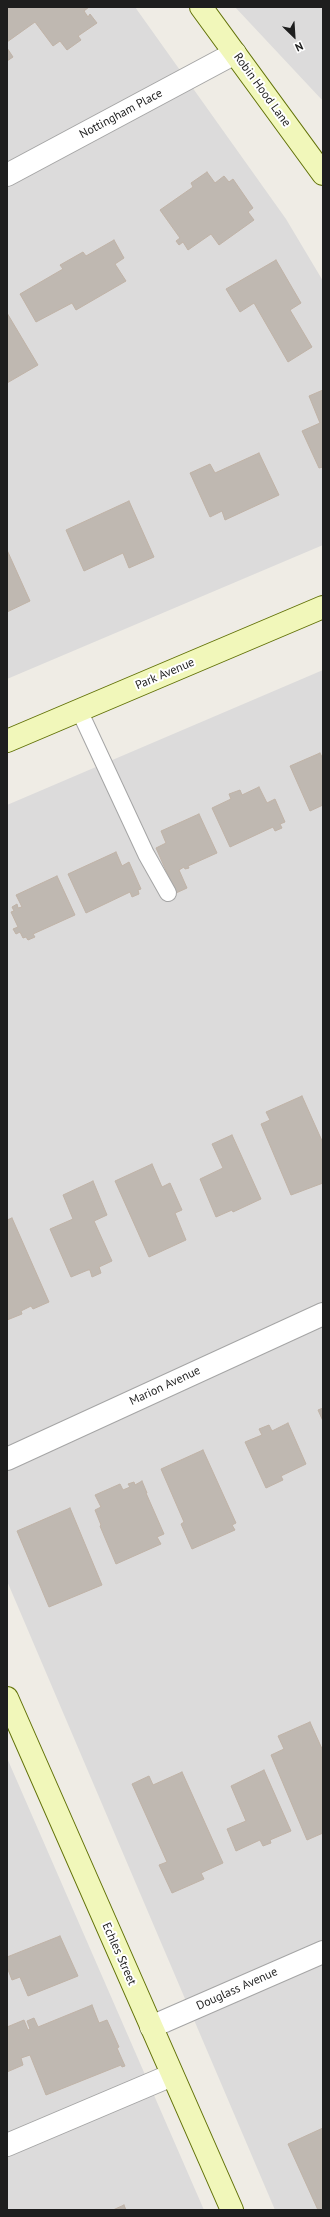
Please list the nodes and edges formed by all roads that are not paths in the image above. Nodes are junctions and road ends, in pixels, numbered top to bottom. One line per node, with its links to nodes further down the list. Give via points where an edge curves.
1 (201, 7): 2 (street, Robin Hood Lane)
2 (236, 53): 3 (street, Robin Hood Lane); 4 (street, Nottingham Place)
3 (323, 174)
4 (7, 175)
5 (323, 607): 6 (street, Park Avenue)
6 (79, 710): 7 (street, Park Avenue); 8 (lane, via 146,854)
7 (7, 741)
8 (168, 893)
9 (323, 1314): 10 (street, Marion Avenue)
10 (7, 1459)
11 (7, 1698): 13 (street, Echles Street)
12 (323, 1952): 13 (street, Douglass Avenue)
13 (151, 2027): 14 (street, Echles Street)
14 (172, 2075): 15 (street); 16 (street, Echles Street)
15 (7, 2145)
16 (232, 2210)

